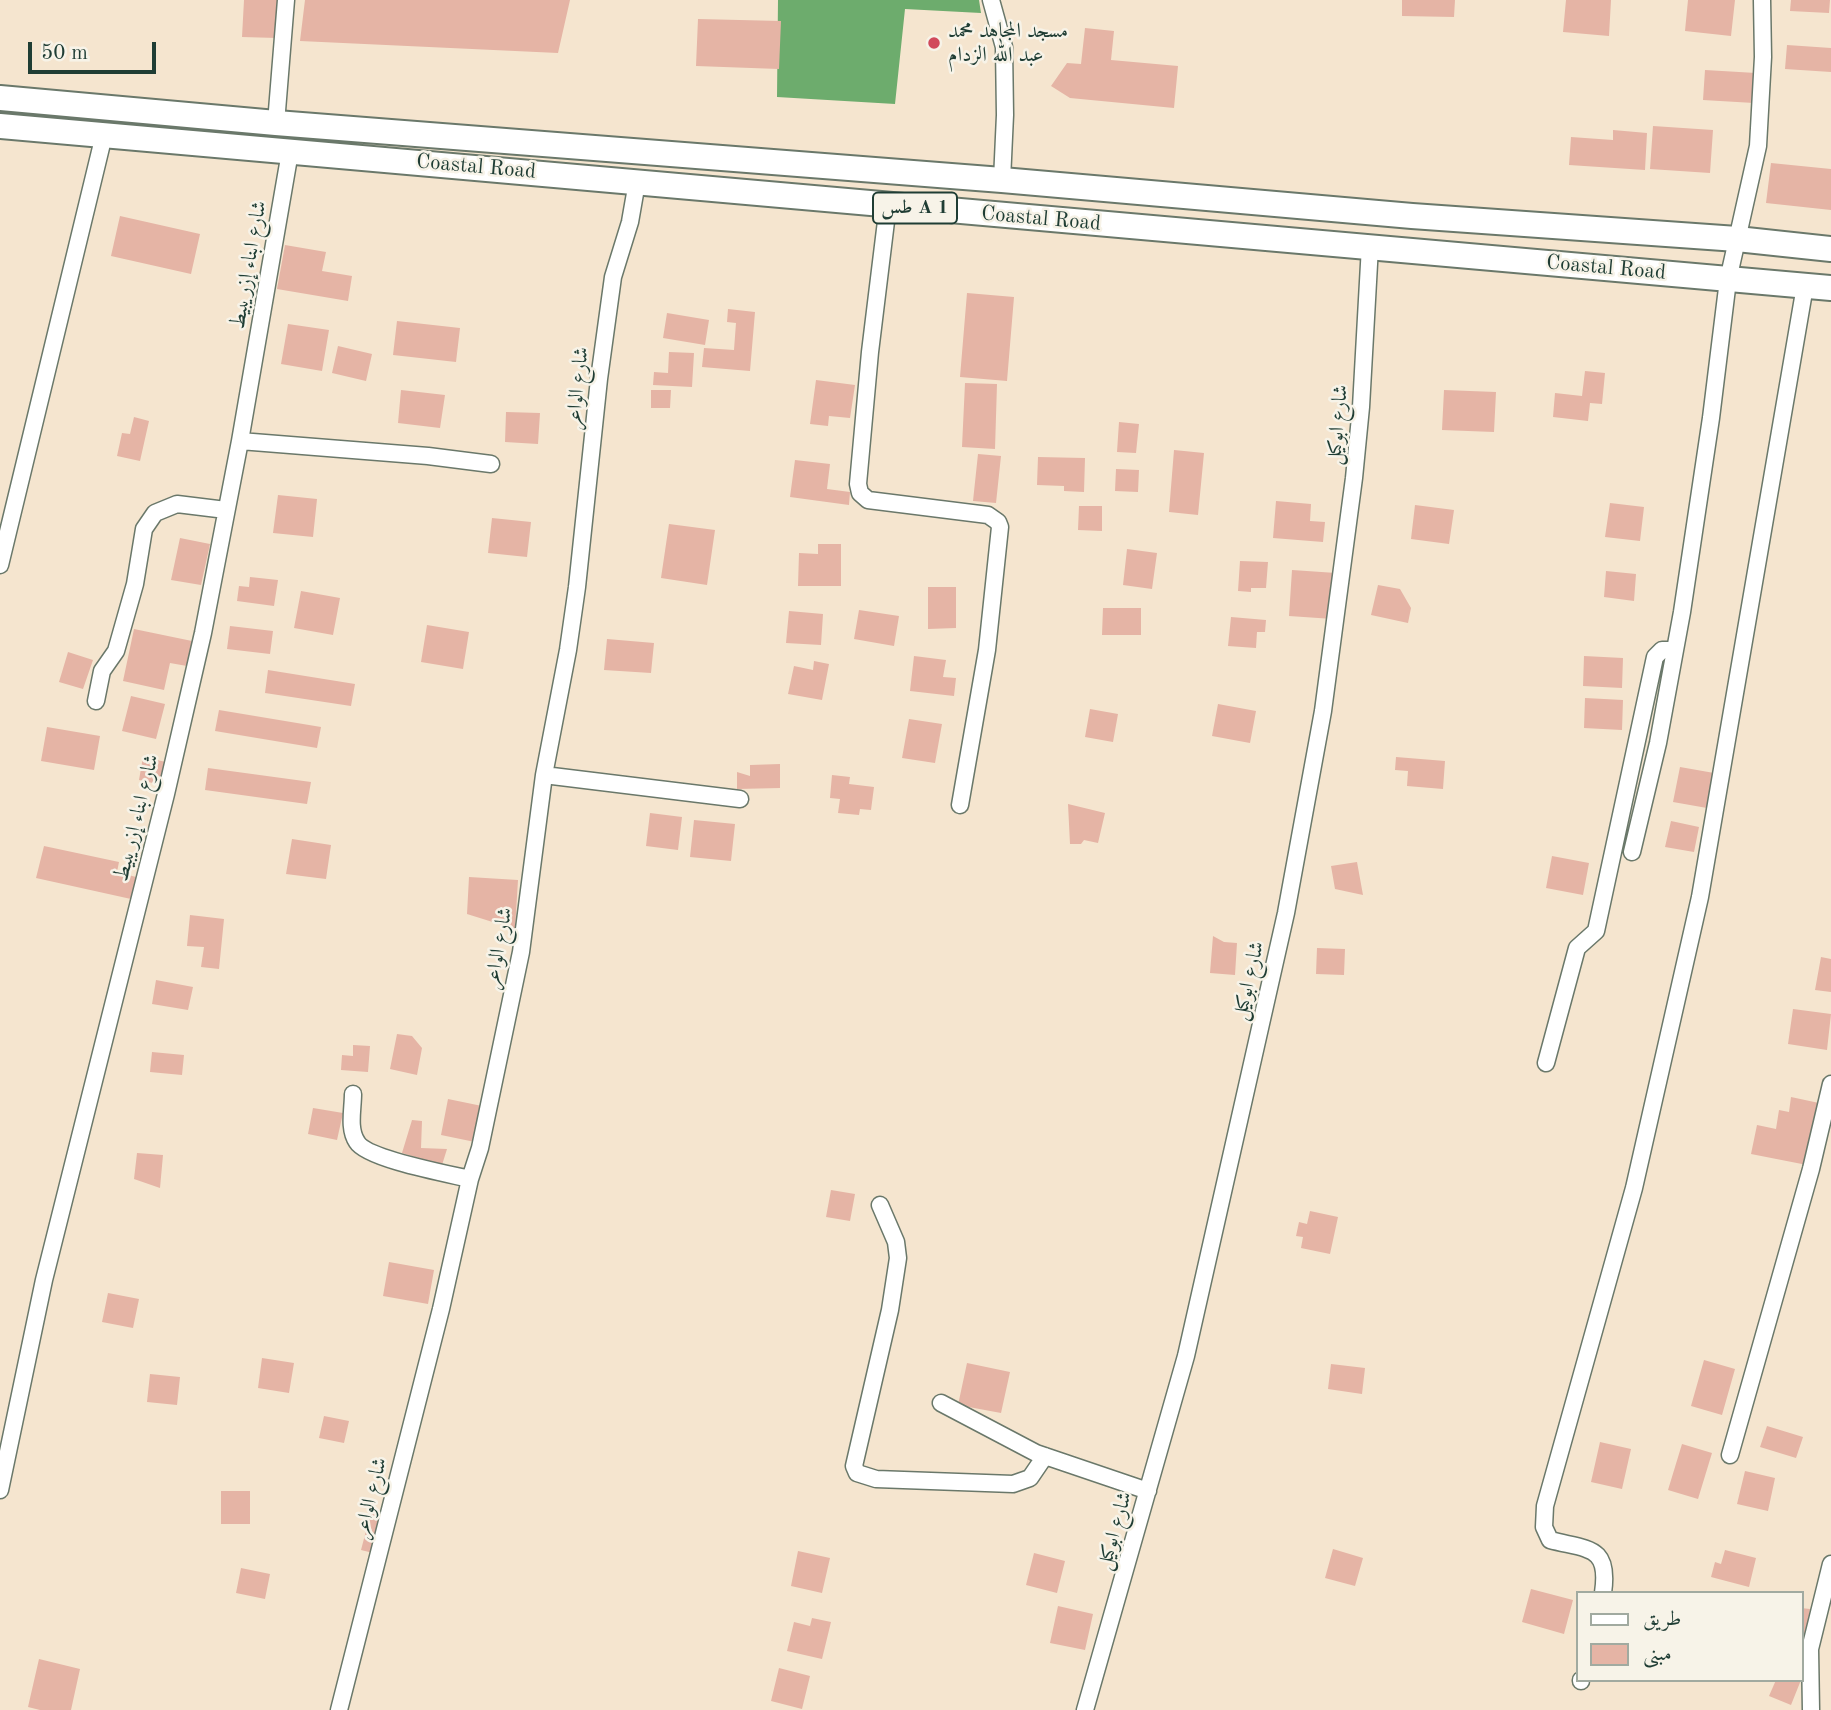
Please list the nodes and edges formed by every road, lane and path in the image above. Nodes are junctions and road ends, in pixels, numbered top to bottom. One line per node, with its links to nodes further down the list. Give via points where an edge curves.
1 (286, 0): 5 (street)
2 (991, 0): 9 (street, via 1004,47)
3 (1762, 0): 12 (street, via 1758,146)
4 (0, 98): 5 (highway, Coastal Road / طس A 1)
5 (276, 123): 9 (highway, Coastal Road / طس A 1)
6 (0, 126): 7 (highway, Coastal Road / طس A 1)
7 (104, 135): 8 (highway, Coastal Road / طس A 1); 21 (street)
8 (290, 152): 10 (highway, Coastal Road / طس A 1); 18 (street, شارع ابناء إزريبيط)
9 (1002, 180): 12 (highway, Coastal Road / طس A 1)
10 (637, 182): 11 (highway, Coastal Road / طس A 1); 24 (street, شارع الواعر, via 613,277 572,625)
11 (888, 205): 13 (highway, Coastal Road / طس A 1); 26 (street, via 870,352 860,493 868,500 988,515 1000,527 987,650)
12 (1737, 239): 14 (highway, Coastal Road / طس A 1); 15 (street)
13 (1370, 246): 15 (highway, Coastal Road / طس A 1); 37 (street, شارع ابوكيل, via 1358,443 1308,798 1186,1356)
14 (1831, 249)
15 (1728, 280): 16 (highway, Coastal Road / طس A 1); 22 (street)
16 (1805, 286): 17 (highway, Coastal Road / طس A 1); 39 (street, via 1700,897 1634,1188 1545,1506 1544,1527 1550,1540 1595,1552 1601,1558 1606,1572)
17 (1831, 288)
18 (240, 441): 19 (street); 20 (street, شارع ابناء إزريبيط)
19 (491, 464)
20 (226, 510): 23 (street, via 177,504 155,513 144,529 135,584 116,651 102,671); 36 (street, شارع ابناء إزريبيط, via 166,794 44,1280)
21 (0, 565)
22 (1675, 650): 27 (street); 28 (street, via 1662,650 1655,657 1596,931 1577,948)
23 (96, 701)
24 (544, 775): 25 (street); 31 (street, شارع الواعر, via 521,952)
25 (740, 799)
26 (960, 805)
27 (1632, 852)
28 (1546, 1063)
29 (1831, 1084): 34 (street)
30 (353, 1094): 31 (street, via 352,1130 360,1146 377,1155)
31 (470, 1180): 40 (street, شارع الواعر)
32 (880, 1205): 35 (street, via 898,1258 854,1466 857,1473 876,1479 1013,1484 1030,1478)
33 (941, 1403): 35 (street)
34 (1730, 1455)
35 (1045, 1456): 37 (street)
36 (0, 1490)
37 (1148, 1490): 41 (street, شارع ابوكيل)
38 (1831, 1564): 42 (street, via 1810,1649)
39 (1603, 1591)
40 (339, 1710)
41 (1085, 1710)
42 (1811, 1710)

